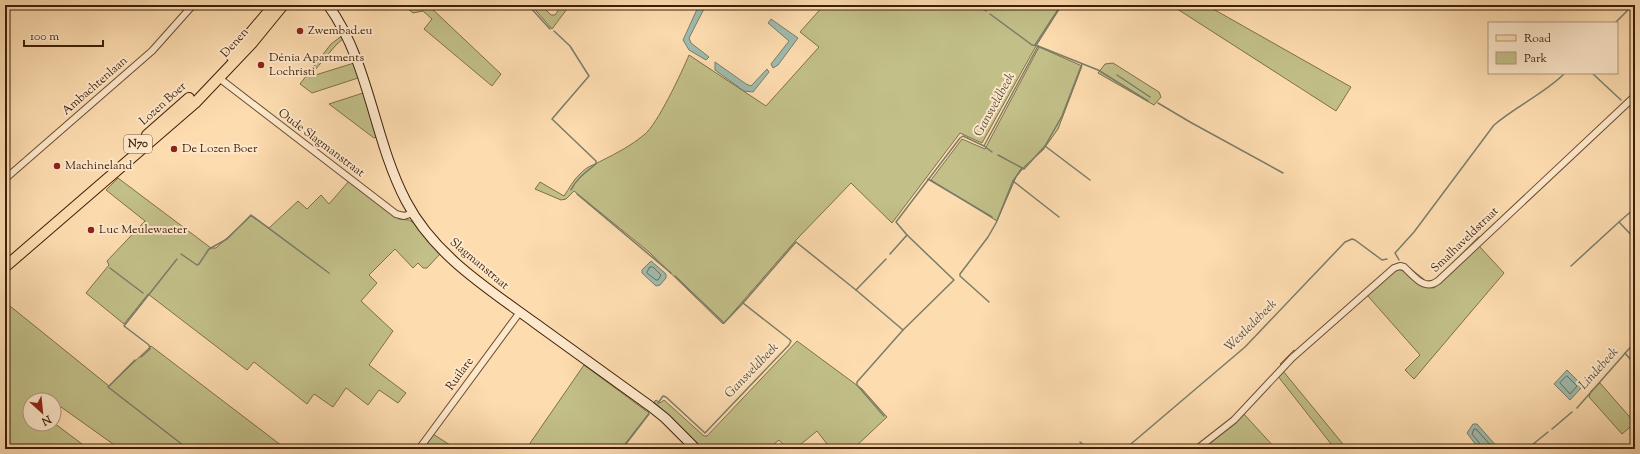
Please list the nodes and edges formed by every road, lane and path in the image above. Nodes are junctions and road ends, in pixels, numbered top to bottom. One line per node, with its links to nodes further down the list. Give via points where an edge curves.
1 (193, 5): 7 (street, Ambachtenlaan, via 152,51)
2 (274, 5): 9 (main road, Lozen Boer / N70, via 192,96)
3 (283, 5): 5 (main road, Denen / N70)
4 (328, 5): 8 (main road, Slagmanstraat, via 344,30 356,58 394,176)
5 (219, 78): 8 (street, Oude Slagmanstraat, via 396,214 404,216); 10 (main road, Lozen Boer / N70, via 176,120)
6 (1635, 96): 14 (street, Smalhaveldstraat, via 1438,281 1426,285 1404,268 1394,268 1292,358 1229,424)
7 (5, 179)
8 (413, 213): 11 (main road, Slagmanstraat, via 428,235 453,261)
9 (5, 258)
10 (5, 267)
11 (520, 312): 12 (street, Ruilare); 13 (main road, Slagmanstraat, via 650,406)
12 (419, 449)
13 (696, 449)
14 (1198, 449)

